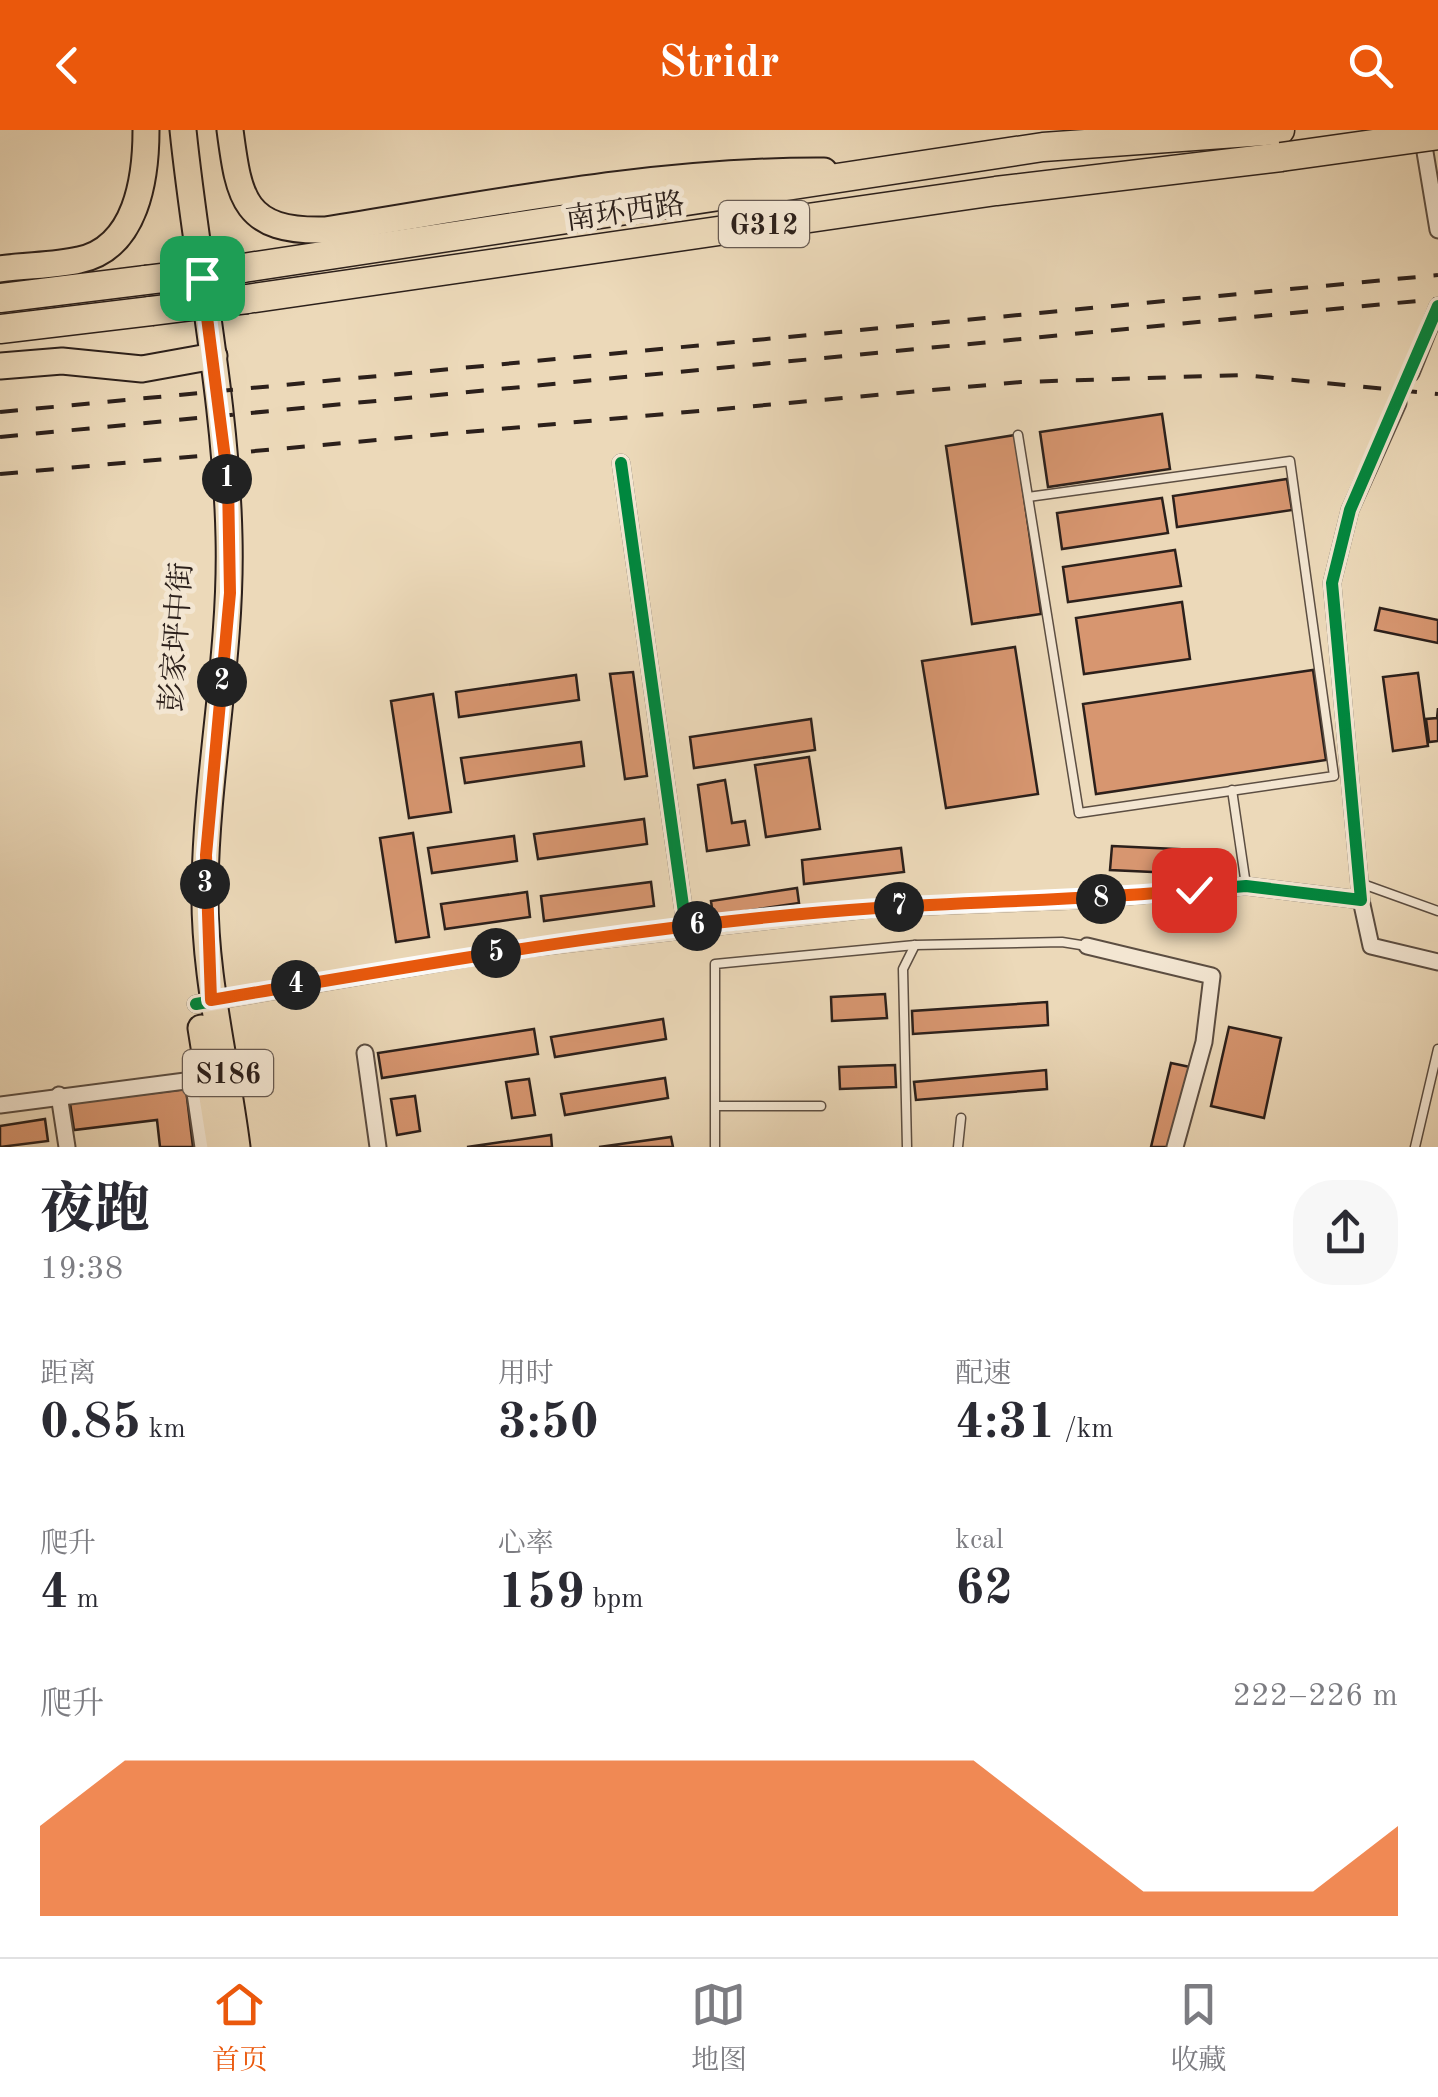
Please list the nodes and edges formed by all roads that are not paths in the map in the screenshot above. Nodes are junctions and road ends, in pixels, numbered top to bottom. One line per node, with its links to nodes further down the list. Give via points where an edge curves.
1 (146, 130): 10 (main road, via 144,181 134,214 108,244 83,260)
2 (169, 130): 14 (main road, 彭家坪中街)
3 (183, 130): 14 (main road, 彭家坪中街)
4 (230, 130): 8 (main road, via 238,192 260,216 294,231 635,182 769,171)
5 (1421, 130): 9 (street)
6 (1438, 135): 7 (highway, 南环西路 / G312, bridge)
7 (1279, 139): 8 (highway, 南环西路 / G312, via 1043,147); 13 (highway, 南环西路 / G312, bridge, via 996,191)
8 (874, 172): 11 (highway, 南环西路 / G312, bridge)
9 (1438, 230)
10 (0, 269)
11 (0, 298)
12 (1438, 306): 16 (street)
13 (0, 328)
14 (207, 356): 15 (main road, via 142,369 62,361); 29 (main road, 彭家坪中街, via 215,593 191,854)
15 (0, 366)
16 (1411, 373)
17 (1398, 403): 23 (street, via 1350,510 1332,583)
18 (1018, 435): 20 (lane)
19 (622, 463): 25 (street)
20 (1028, 497): 21 (lane, via 1079,813); 21 (lane, via 1290,461 1334,776)
21 (1232, 790): 22 (lane)
22 (1246, 886): 23 (street); 25 (street, via 877,908)
23 (1361, 892): 24 (lane); 28 (street, via 1371,946)
24 (1438, 911)
25 (686, 927): 29 (street)
26 (915, 945): 27 (lane); 36 (lane, via 715,964); 45 (lane, via 903,968)
27 (1087, 946): 47 (street, via 1212,976 1204,1042)
28 (1438, 962)
29 (203, 1002): 32 (main road, 彭家坪中街 / S186); 42 (main road, 彭家坪中街 / S186, via 226,1060)
30 (365, 1053): 43 (street)
31 (1437, 1055): 48 (lane)
32 (208, 1057): 33 (street); 41 (main road, 彭家坪中街 / S186)
33 (193, 1080): 34 (street); 40 (street)
34 (59, 1095): 35 (street); 39 (street)
35 (0, 1106)
36 (717, 1106): 37 (lane); 44 (lane)
37 (821, 1106)
38 (961, 1118): 46 (lane)
39 (67, 1147)
40 (202, 1147)
41 (220, 1147)
42 (237, 1147)
43 (378, 1147)
44 (715, 1147)
45 (907, 1147)
46 (958, 1147)
47 (1176, 1147)
48 (1416, 1147)

